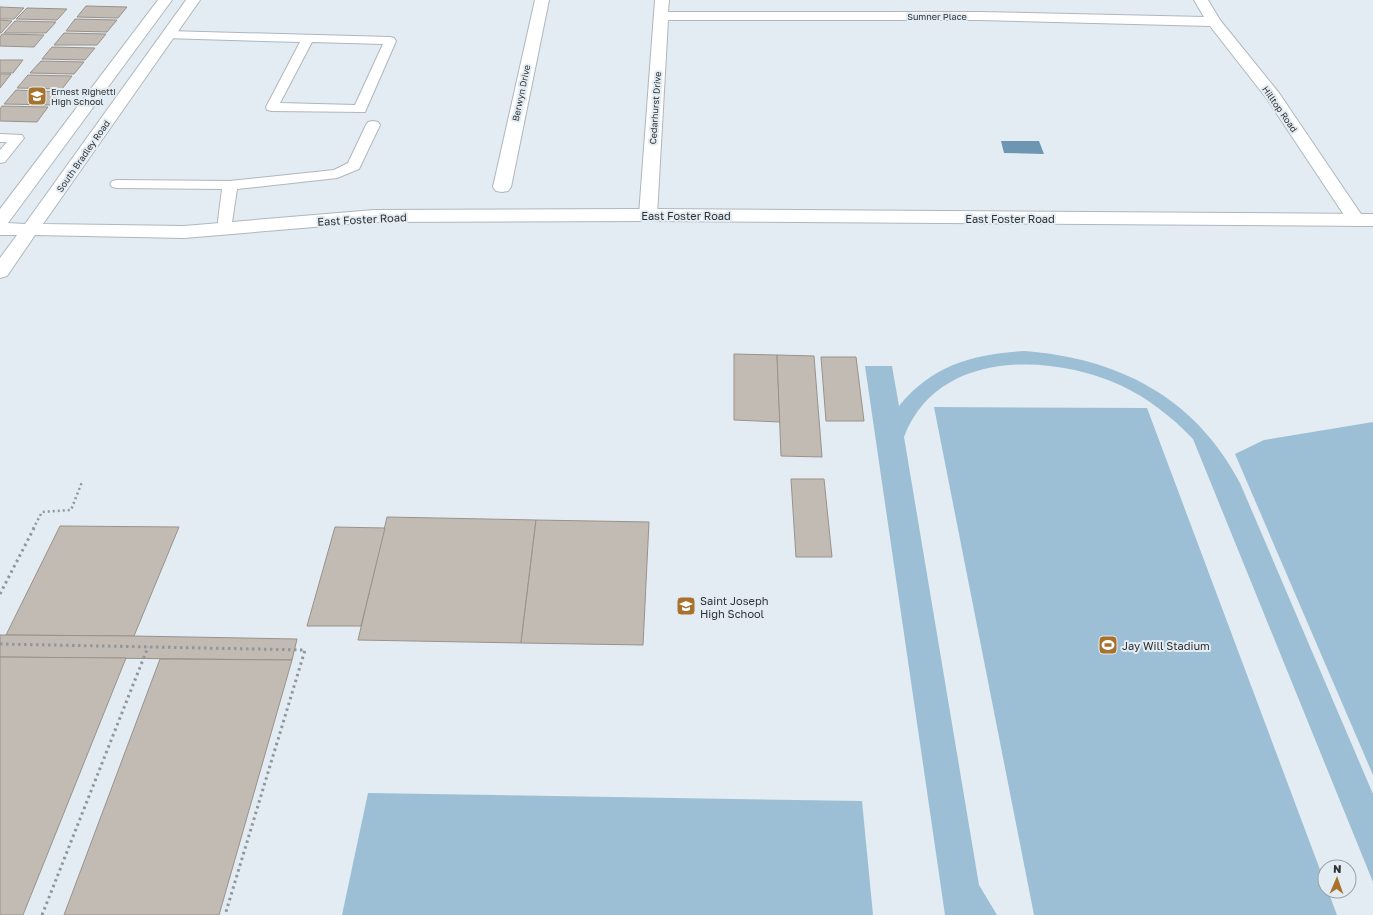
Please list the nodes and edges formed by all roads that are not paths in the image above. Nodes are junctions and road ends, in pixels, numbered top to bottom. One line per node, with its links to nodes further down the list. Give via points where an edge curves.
1 (165, 0): 18 (street)
2 (193, 0): 8 (street, South Bradley Road)
3 (542, 0): 15 (street, Berwyn Drive)
4 (662, 0): 6 (street, Cedarhurst Drive)
5 (1201, 0): 7 (street, Hilltop Road)
6 (660, 16): 7 (street, Sumner Place, via 979,16); 16 (street, Cedarhurst Drive)
7 (1214, 22): 17 (street, Hilltop Road, via 1273,96)
8 (168, 35): 9 (lane); 21 (street, South Bradley Road)
9 (308, 39): 9 (lane, via 390,41 360,109 272,107)
10 (373, 125): 14 (lane, via 354,166 337,174)
11 (0, 138): 12 (lane, via 17,138)
12 (0, 159)
13 (117, 184): 14 (lane)
14 (230, 185): 20 (lane)
15 (502, 187)
16 (648, 215): 17 (street, East Foster Road); 20 (street, East Foster Road, via 374,216)
17 (1364, 220)
18 (0, 221)
19 (0, 229): 21 (street, East Foster Road)
20 (224, 229): 21 (street, East Foster Road, via 184,232)
21 (30, 230): 22 (street, South Bradley Road)
22 (0, 272)

